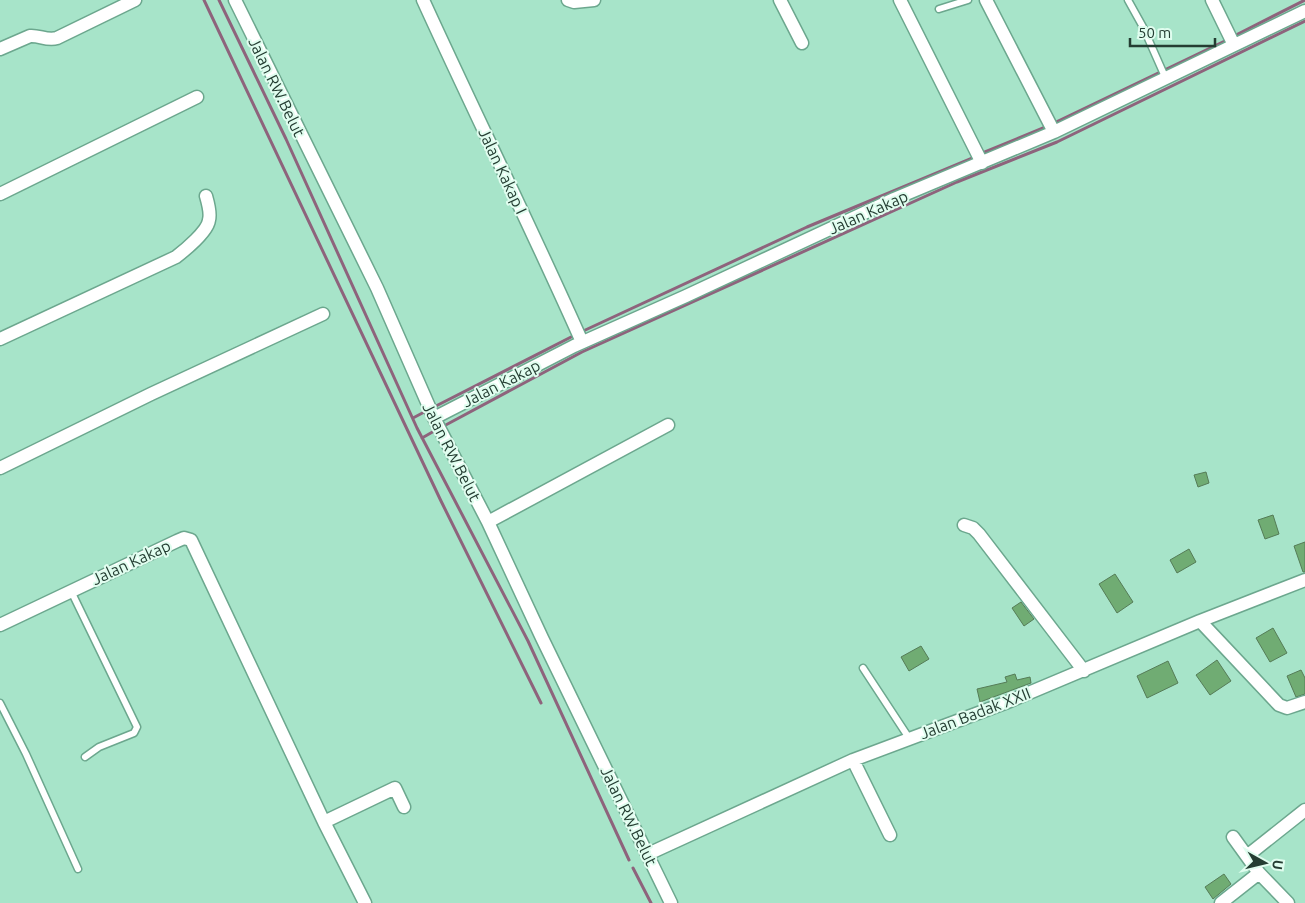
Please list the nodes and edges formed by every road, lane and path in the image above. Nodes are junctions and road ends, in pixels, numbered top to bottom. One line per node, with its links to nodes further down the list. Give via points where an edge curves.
1 (135, 0): 16 (street, via 56,38 35,35)
2 (235, 0): 26 (street, Jalan RW.Belut, via 377,288)
3 (423, 0): 25 (street, Jalan Kakap I)
4 (568, 0): 5 (street)
5 (594, 0)
6 (780, 0): 14 (street)
7 (900, 0): 20 (street)
8 (968, 0): 12 (lane)
9 (986, 0): 19 (street)
10 (1128, 0): 17 (lane)
11 (1212, 0): 15 (street)
12 (939, 9)
13 (1305, 11): 15 (street, Jalan Kakap)
14 (802, 43)
15 (1234, 45): 17 (street, Jalan Kakap)
16 (0, 49)
17 (1166, 79): 19 (street, Jalan Kakap)
18 (197, 97): 21 (street)
19 (1054, 132): 20 (street, Jalan Kakap)
20 (982, 163): 25 (street, Jalan Kakap, via 894,199)
21 (0, 194)
22 (206, 196): 24 (street, via 210,218 207,226 176,256)
23 (323, 314): 28 (street)
24 (0, 339)
25 (582, 342): 26 (street, Jalan Kakap)
26 (434, 418): 29 (street, Jalan RW.Belut)
27 (668, 425): 29 (street)
28 (0, 468)
29 (488, 522): 47 (street, Jalan RW.Belut)
30 (964, 525): 36 (street, via 979,534)
31 (1305, 580): 33 (street, Jalan Badak XXII)
32 (71, 590): 34 (street, Jalan Kakap); 40 (lane, via 137,727 134,733 99,747); 44 (street, Jalan Kakap, via 184,538 191,540)
33 (1200, 621): 36 (street, Jalan Badak XXII); 37 (street, via 1279,705 1287,708)
34 (0, 625)
35 (863, 668): 39 (lane)
36 (1084, 671): 39 (street, Jalan Badak XXII)
37 (1305, 702)
38 (0, 703): 49 (lane)
39 (909, 738): 41 (street, Jalan Badak XXII)
40 (85, 757)
41 (853, 760): 45 (street); 47 (street, Jalan Badak XXII)
42 (404, 807): 44 (street, via 395,788)
43 (1305, 810): 48 (street)
44 (326, 826): 51 (street, Jalan Kakap)
45 (890, 835)
46 (1234, 837): 48 (street)
47 (648, 854): 52 (street, Jalan RW.Belut)
48 (1247, 856): 50 (street)
49 (78, 869)
50 (1258, 873): 53 (street); 54 (street)
51 (364, 903)
52 (671, 903)
53 (1220, 903)
54 (1288, 903)

